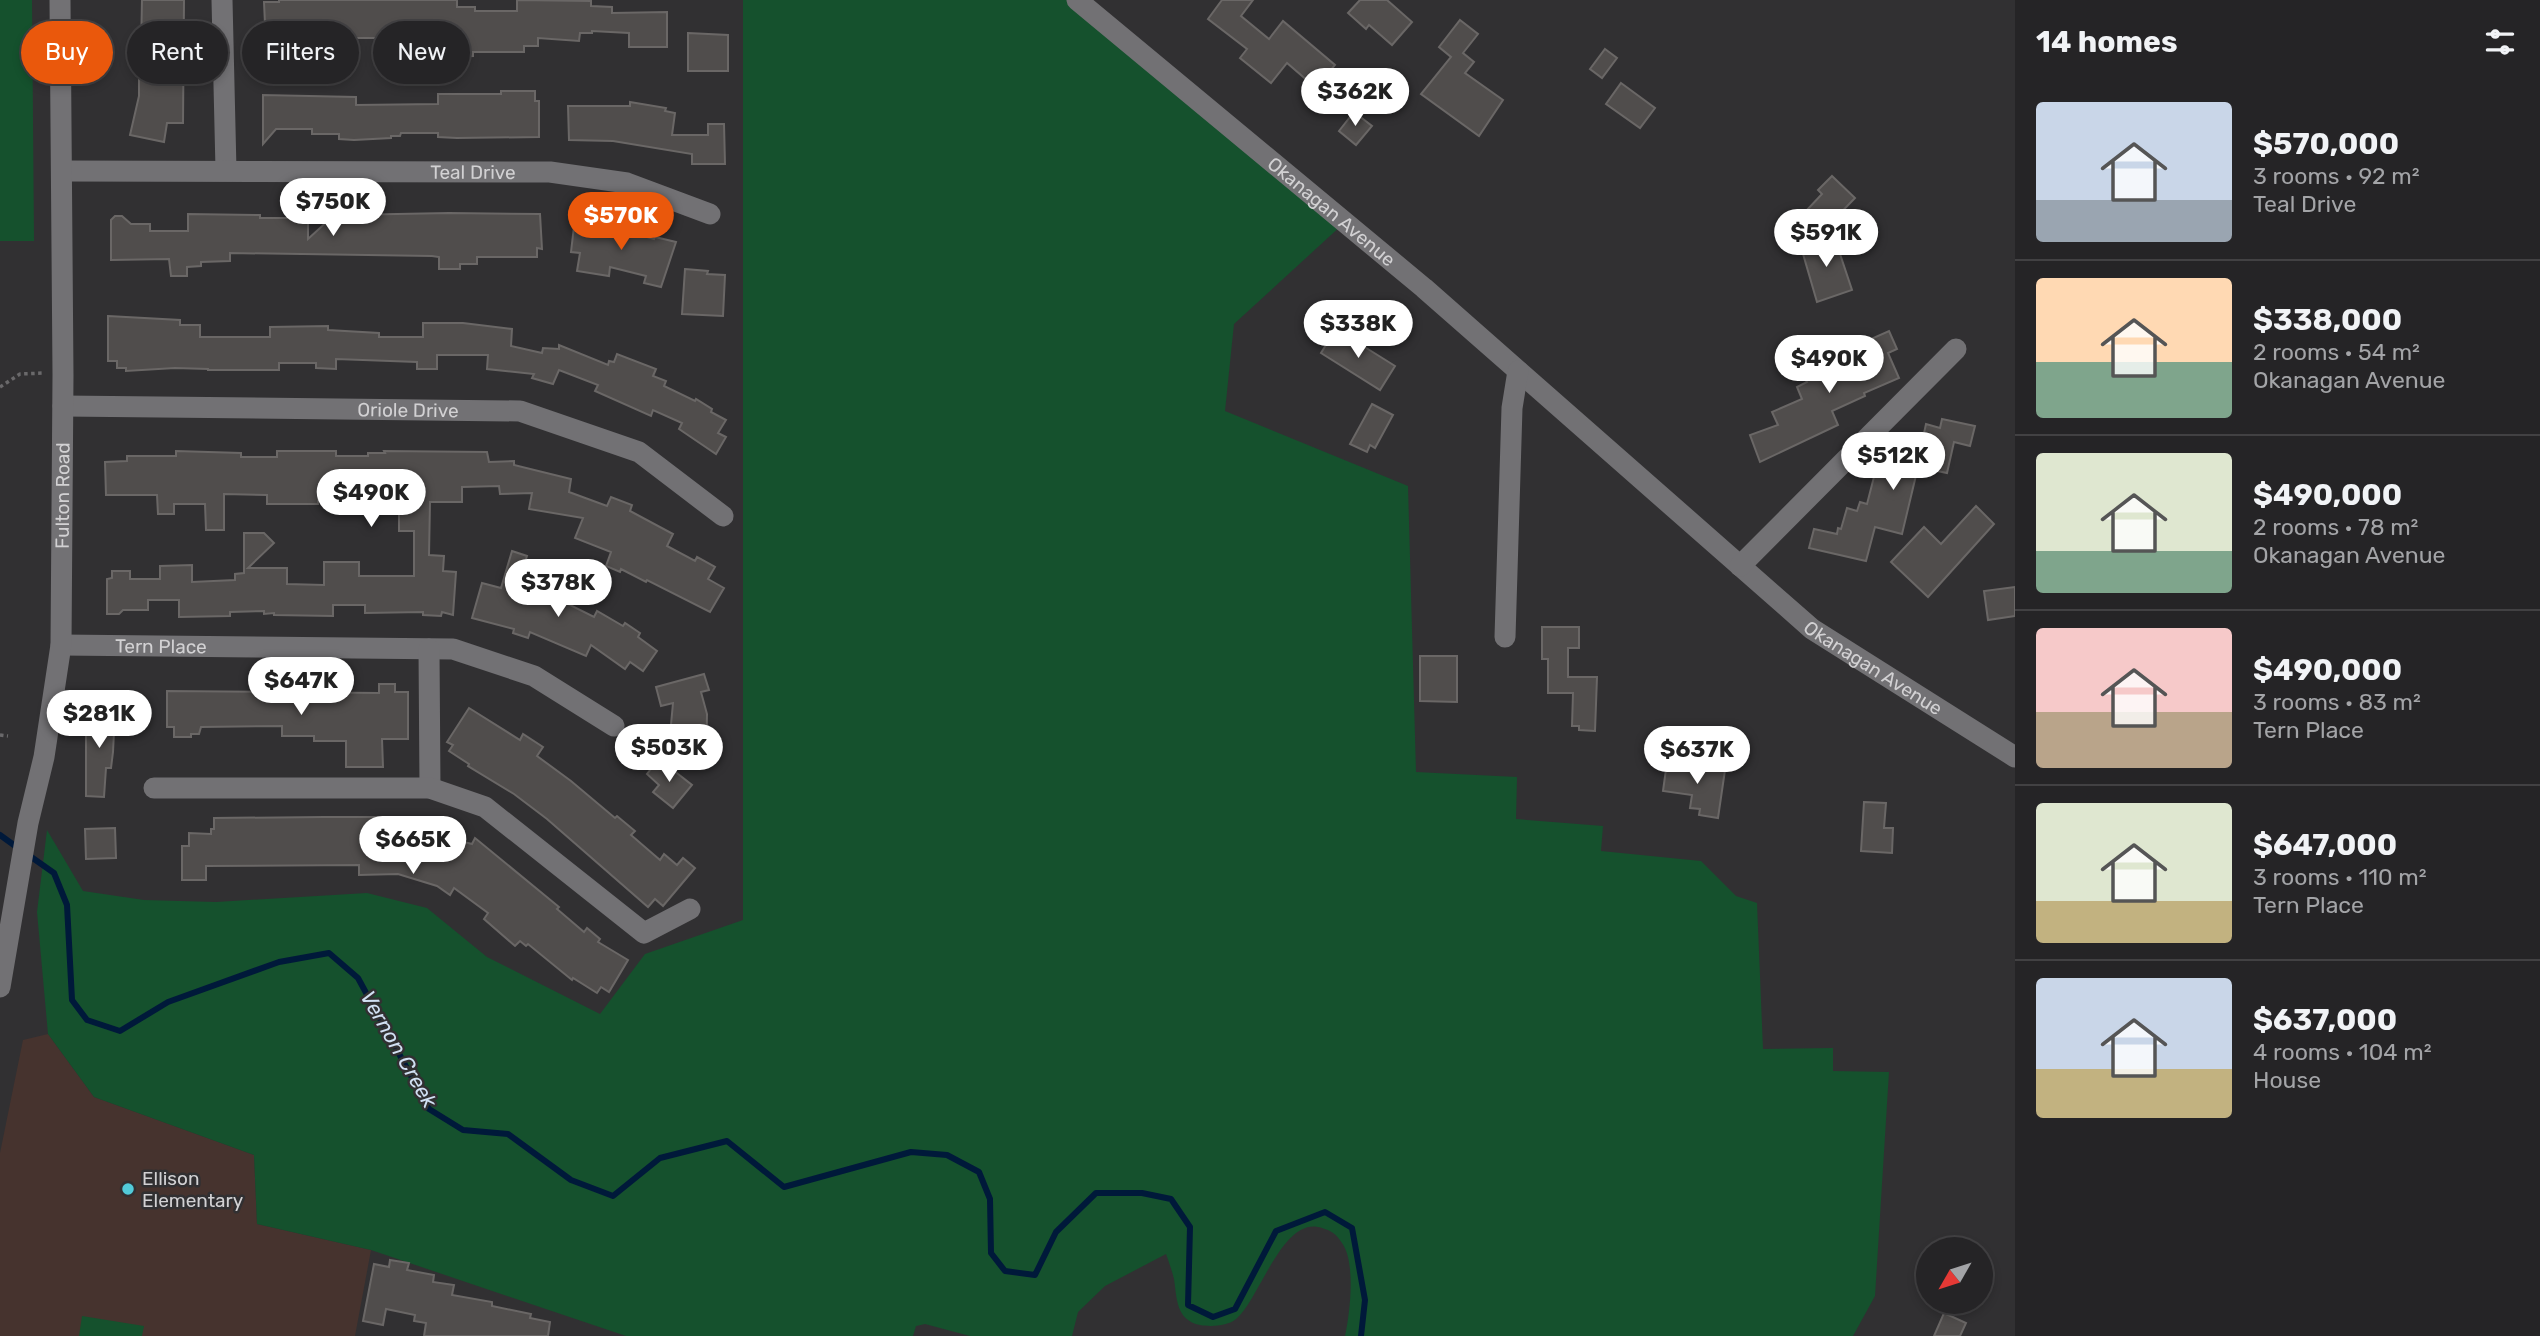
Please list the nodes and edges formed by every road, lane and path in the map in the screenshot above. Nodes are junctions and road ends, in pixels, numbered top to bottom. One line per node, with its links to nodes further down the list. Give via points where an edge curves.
1 (60, 0): 5 (street, Fulton Road)
2 (222, 0): 4 (street)
3 (1076, 0): 8 (street, Okanagan Avenue, via 1424,288)
4 (226, 170): 5 (street, Teal Drive); 6 (street, Teal Drive, via 550,172 627,183)
5 (62, 171): 11 (street, Fulton Road)
6 (710, 214)
7 (1956, 349): 13 (street)
8 (1518, 372): 13 (street, Okanagan Avenue); 14 (street, via 1512,408)
9 (44, 373): 10 (path, via 20,374)
10 (0, 387)
11 (63, 406): 12 (street, Oriole Drive, via 520,411 639,452); 15 (street, Fulton Road)
12 (723, 516)
13 (1740, 566): 20 (street, Okanagan Avenue, via 1812,629)
14 (1505, 637)
15 (61, 645): 16 (street, Tern Place); 24 (street, Fulton Road)
16 (429, 649): 17 (street, Tern Place, via 453,649 534,676); 22 (street)
17 (614, 726)
18 (0, 735): 19 (path)
19 (8, 736)
20 (2015, 757)
21 (154, 788): 22 (street)
22 (430, 788): 23 (street, via 485,807 644,933)
23 (690, 909)
24 (0, 987)

